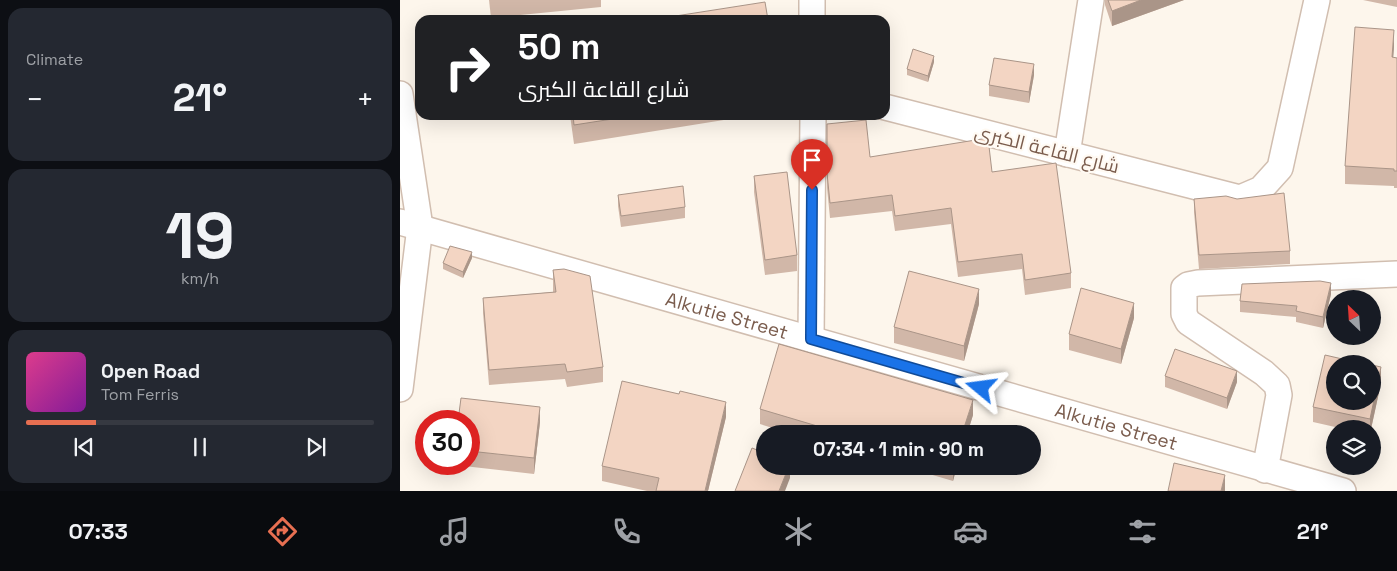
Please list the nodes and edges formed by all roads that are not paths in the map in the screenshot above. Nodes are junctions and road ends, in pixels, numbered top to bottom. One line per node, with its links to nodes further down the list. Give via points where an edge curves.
1 (812, 0): 4 (street)
2 (1091, 0): 8 (street)
3 (1317, 0): 8 (street, شارع القاعة الكبرى, via 1280,168 1261,189 1240,198)
4 (812, 15)
5 (400, 94): 9 (street)
6 (890, 108): 8 (street, شارع القاعة الكبرى)
7 (813, 120): 11 (street)
8 (1067, 154)
9 (410, 224): 11 (street, Alkutie Street); 12 (street)
10 (1397, 274): 13 (street, via 1198,283 1184,288 1184,314 1188,322 1277,385 1279,395)
11 (811, 339): 13 (street, Alkutie Street)
12 (400, 389)
13 (1265, 470): 14 (street, Alkutie Street)
14 (1343, 491)

